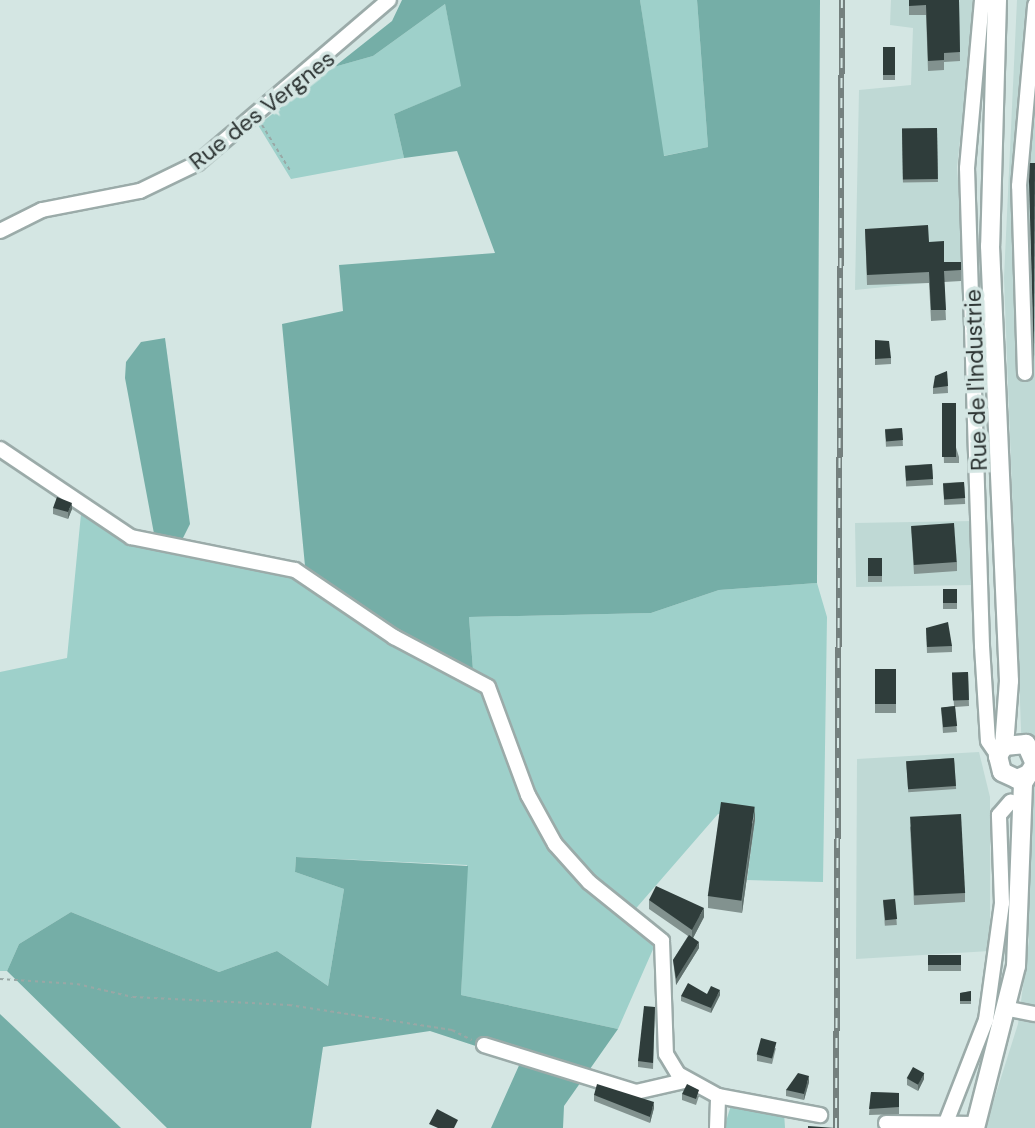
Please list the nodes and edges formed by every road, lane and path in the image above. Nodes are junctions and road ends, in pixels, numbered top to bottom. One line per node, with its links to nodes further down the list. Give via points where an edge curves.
1 (389, 0): 7 (street, Rue des Vergnes)
2 (982, 0): 14 (street, Rue de l'Industrie, via 967,168 982,646 988,741)
3 (998, 0): 6 (main road, Rue de l'Industrie)
4 (1006, 0): 6 (main road, Rue de l'Industrie)
5 (1035, 5): 10 (street, via 1019,186)
6 (995, 94): 12 (main road, Rue de l'Industrie, via 991,317)
7 (257, 117): 8 (path); 9 (street, Rue des Vergnes, via 162,183 42,210)
8 (291, 172)
9 (0, 231)
10 (1026, 373)
11 (0, 449): 24 (street, via 131,537 295,570 394,637 472,674 494,696 504,737 555,844 589,882 662,941)
12 (1009, 681): 13 (main road, Rue de l'Industrie); 14 (main road, Rue de l'Industrie)
13 (1030, 747): 14 (main road); 15 (main road, Rue de l'Industrie)
14 (1001, 751): 16 (main road)
15 (1032, 771): 16 (main road); 18 (main road)
16 (1006, 776): 17 (main road)
17 (1012, 801): 18 (main road); 23 (street, via 999,815 1002,903)
18 (1018, 880): 20 (main road)
19 (0, 979): 22 (path, via 77,984 133,997 289,1005 453,1030)
20 (1009, 1009): 21 (street); 25 (main road)
21 (1035, 1014)
22 (484, 1045): 27 (street, via 603,1085 636,1091)
23 (974, 1062): 25 (street); 31 (street)
24 (671, 1066): 26 (street); 27 (street)
25 (993, 1067): 32 (main road)
26 (688, 1080): 27 (street); 28 (street)
27 (660, 1087)
28 (718, 1096): 29 (street); 33 (street)
29 (820, 1115)
30 (886, 1123): 31 (street)
31 (945, 1125): 32 (street)
32 (975, 1126)
33 (717, 1128)

